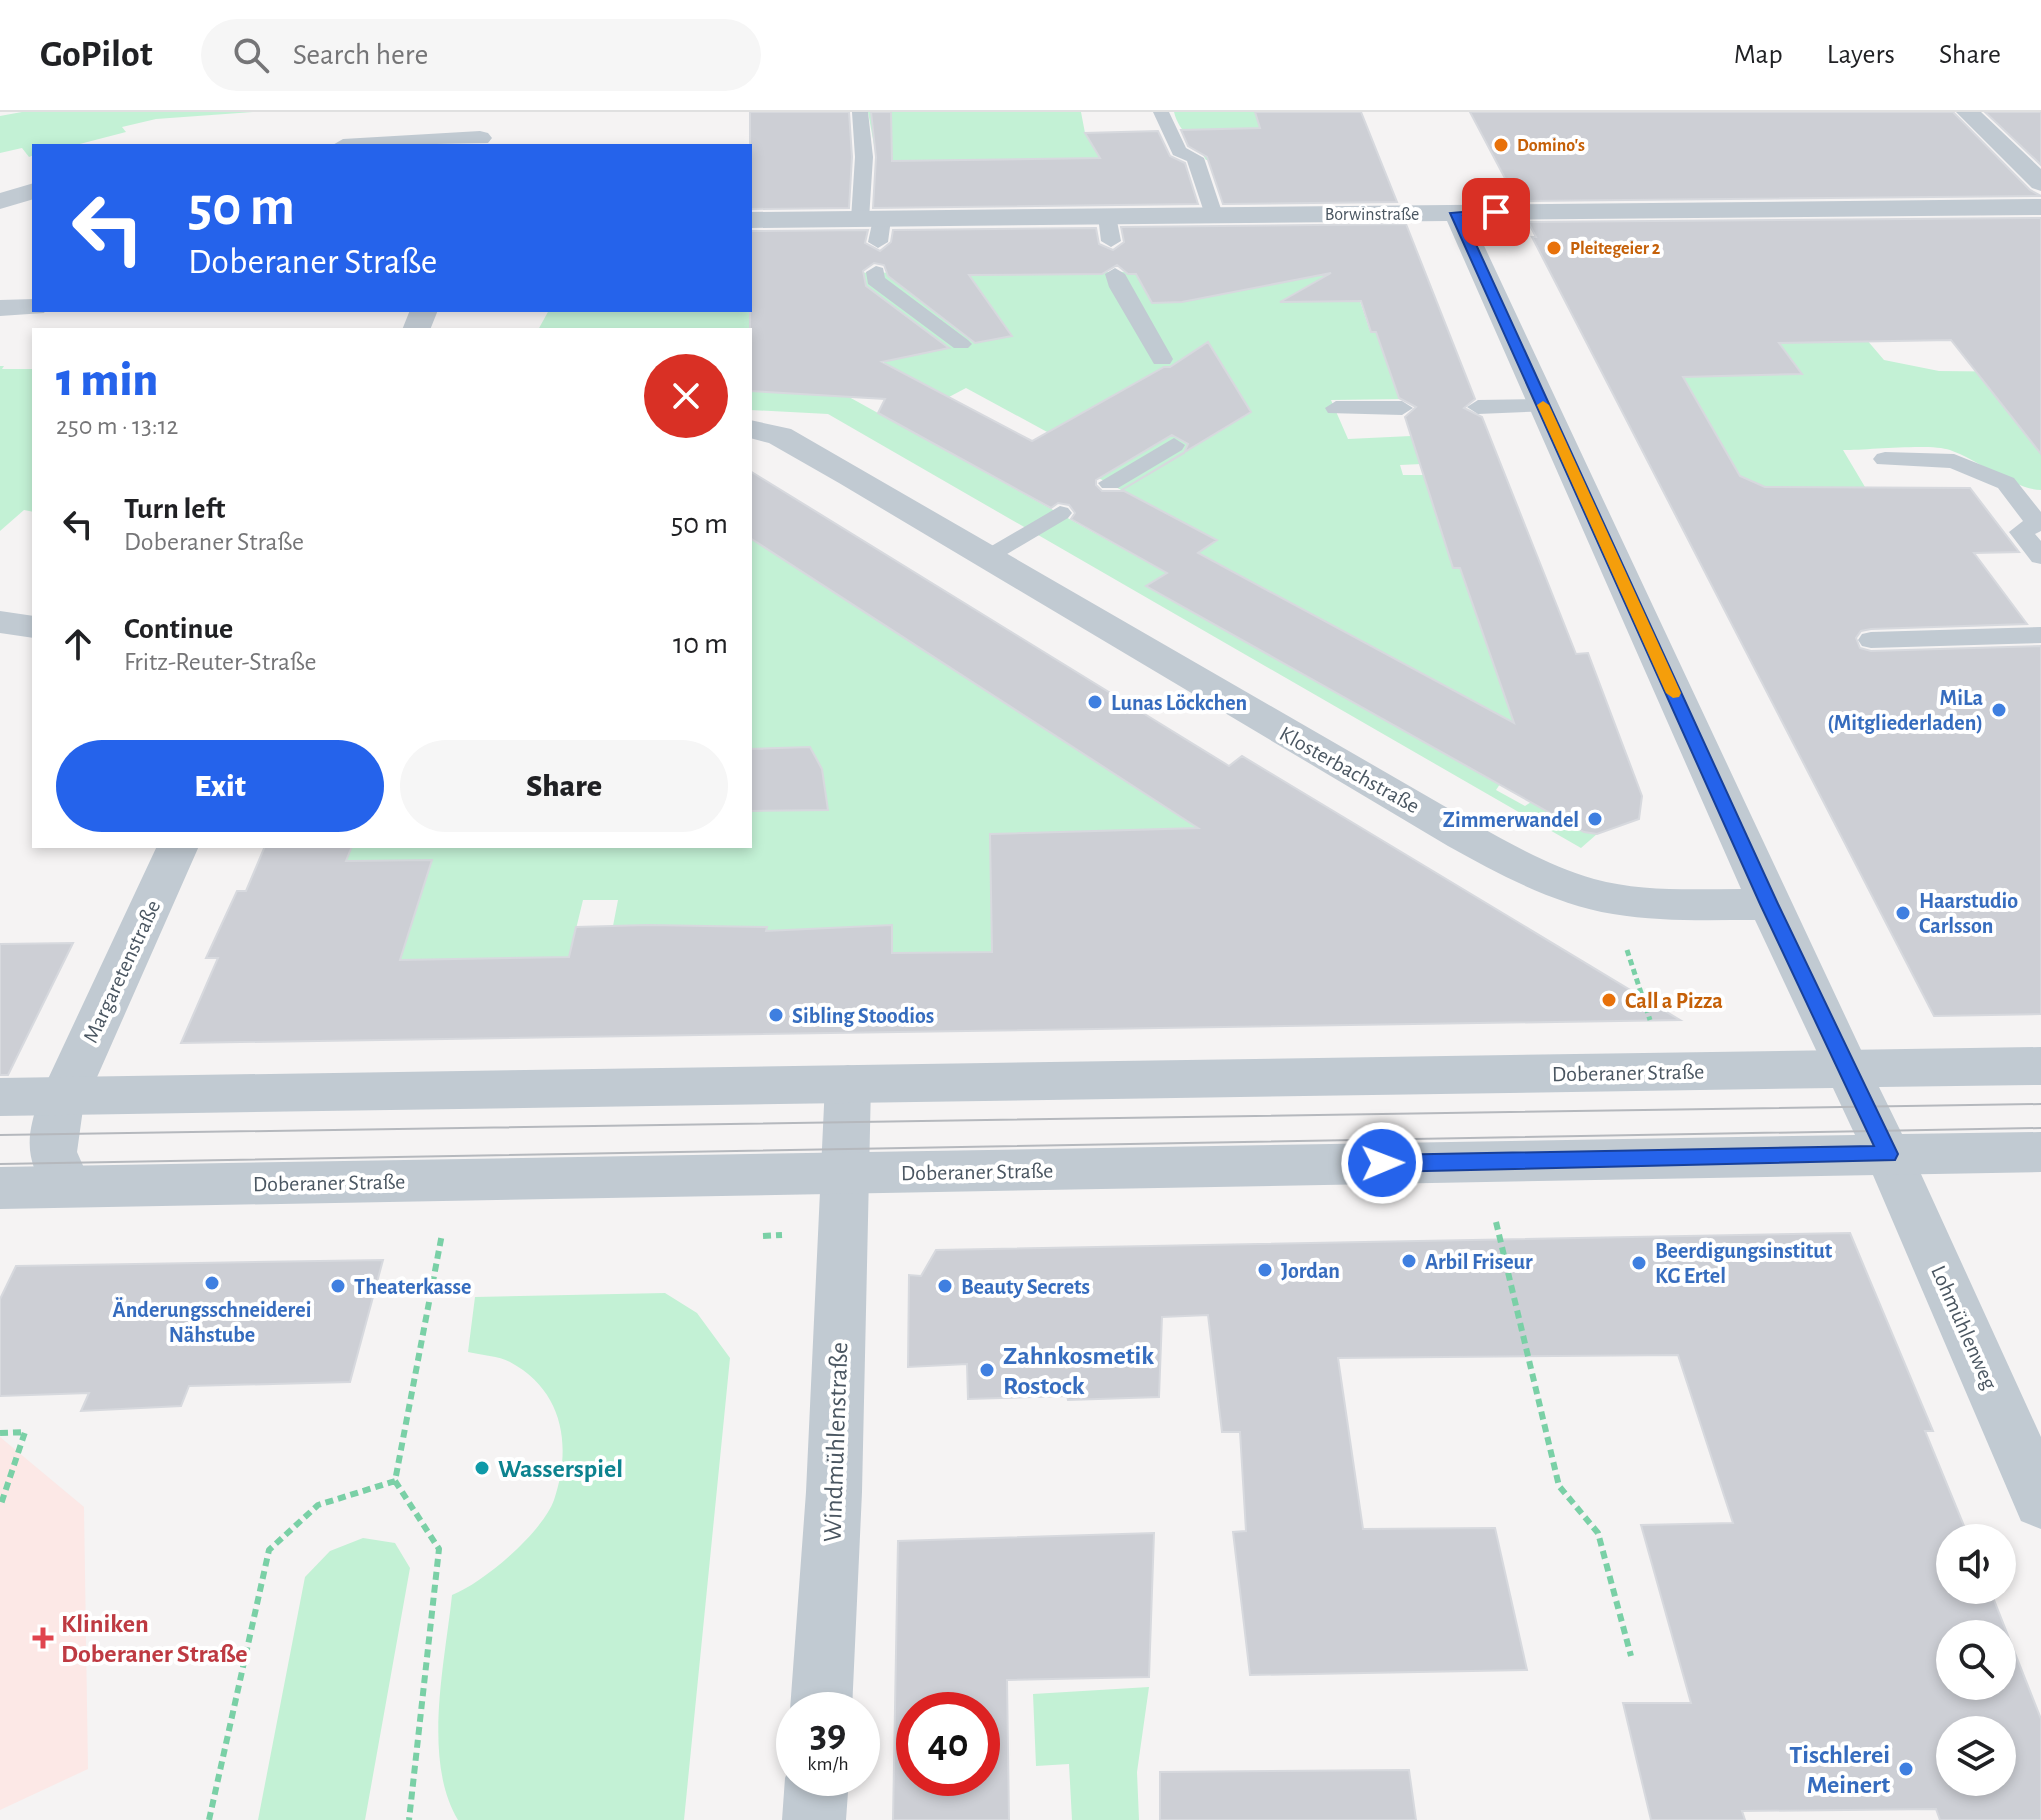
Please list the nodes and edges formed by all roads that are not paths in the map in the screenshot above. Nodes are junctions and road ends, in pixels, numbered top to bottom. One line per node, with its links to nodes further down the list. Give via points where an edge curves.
1 (488, 112): 5 (street)
2 (860, 112): 14 (lane)
3 (1161, 112): 12 (lane, via 1179,151 1195,158)
4 (1968, 112): 7 (street)
5 (478, 142): 6 (street)
6 (410, 144)
7 (2041, 183)
8 (32, 192): 9 (street)
9 (0, 201)
10 (2041, 207): 11 (street, Borwinstraße)
11 (1456, 213): 12 (street, Borwinstraße); 21 (street)
12 (1214, 215): 14 (street, Borwinstraße, via 1109,228)
13 (752, 220): 14 (street, Borwinstraße)
14 (873, 227)
15 (876, 272): 19 (lane, via 875,280)
16 (1115, 274): 20 (lane)
17 (32, 307): 18 (street)
18 (0, 308)
19 (961, 344)
20 (1162, 359)
21 (1543, 406): 22 (lane); 37 (street)
22 (1478, 407)
23 (1336, 408): 24 (lane)
24 (1402, 408)
25 (752, 429): 30 (street, Klosterbachstraße, via 780,436)
26 (1174, 445): 28 (lane)
27 (1885, 459): 31 (lane, via 1954,461 2006,483 2037,523 2021,532)
28 (1110, 483)
29 (1060, 513): 30 (lane)
30 (988, 555): 37 (street, Klosterbachstraße, via 1253,715 1540,876 1592,894 1647,901)
31 (2041, 557)
32 (0, 622): 33 (street)
33 (32, 627)
34 (2041, 635): 35 (lane)
35 (1871, 640)
36 (177, 848): 41 (street, Margaretenstraße)
37 (1769, 904): 39 (street)
38 (2041, 1066): 39 (street, Doberaner Straße)
39 (1847, 1069): 40 (street, Doberaner Straße); 44 (street)
40 (848, 1084): 41 (street, Doberaner Straße); 45 (street, Windmühlenstraße)
41 (64, 1096): 42 (street, Doberaner Straße); 46 (street, via 52,1133 52,1162)
42 (0, 1097)
43 (2041, 1152): 44 (street, Doberaner Straße)
44 (1888, 1154): 45 (street, Doberaner Straße); 48 (street, Lohmühlenweg)
45 (844, 1173): 46 (street, Doberaner Straße); 49 (street, Windmühlenstraße)
46 (67, 1186): 47 (street, Doberaner Straße)
47 (0, 1188)
48 (2041, 1501)
49 (822, 1692)
50 (816, 1796): 51 (street)
51 (814, 1820)

